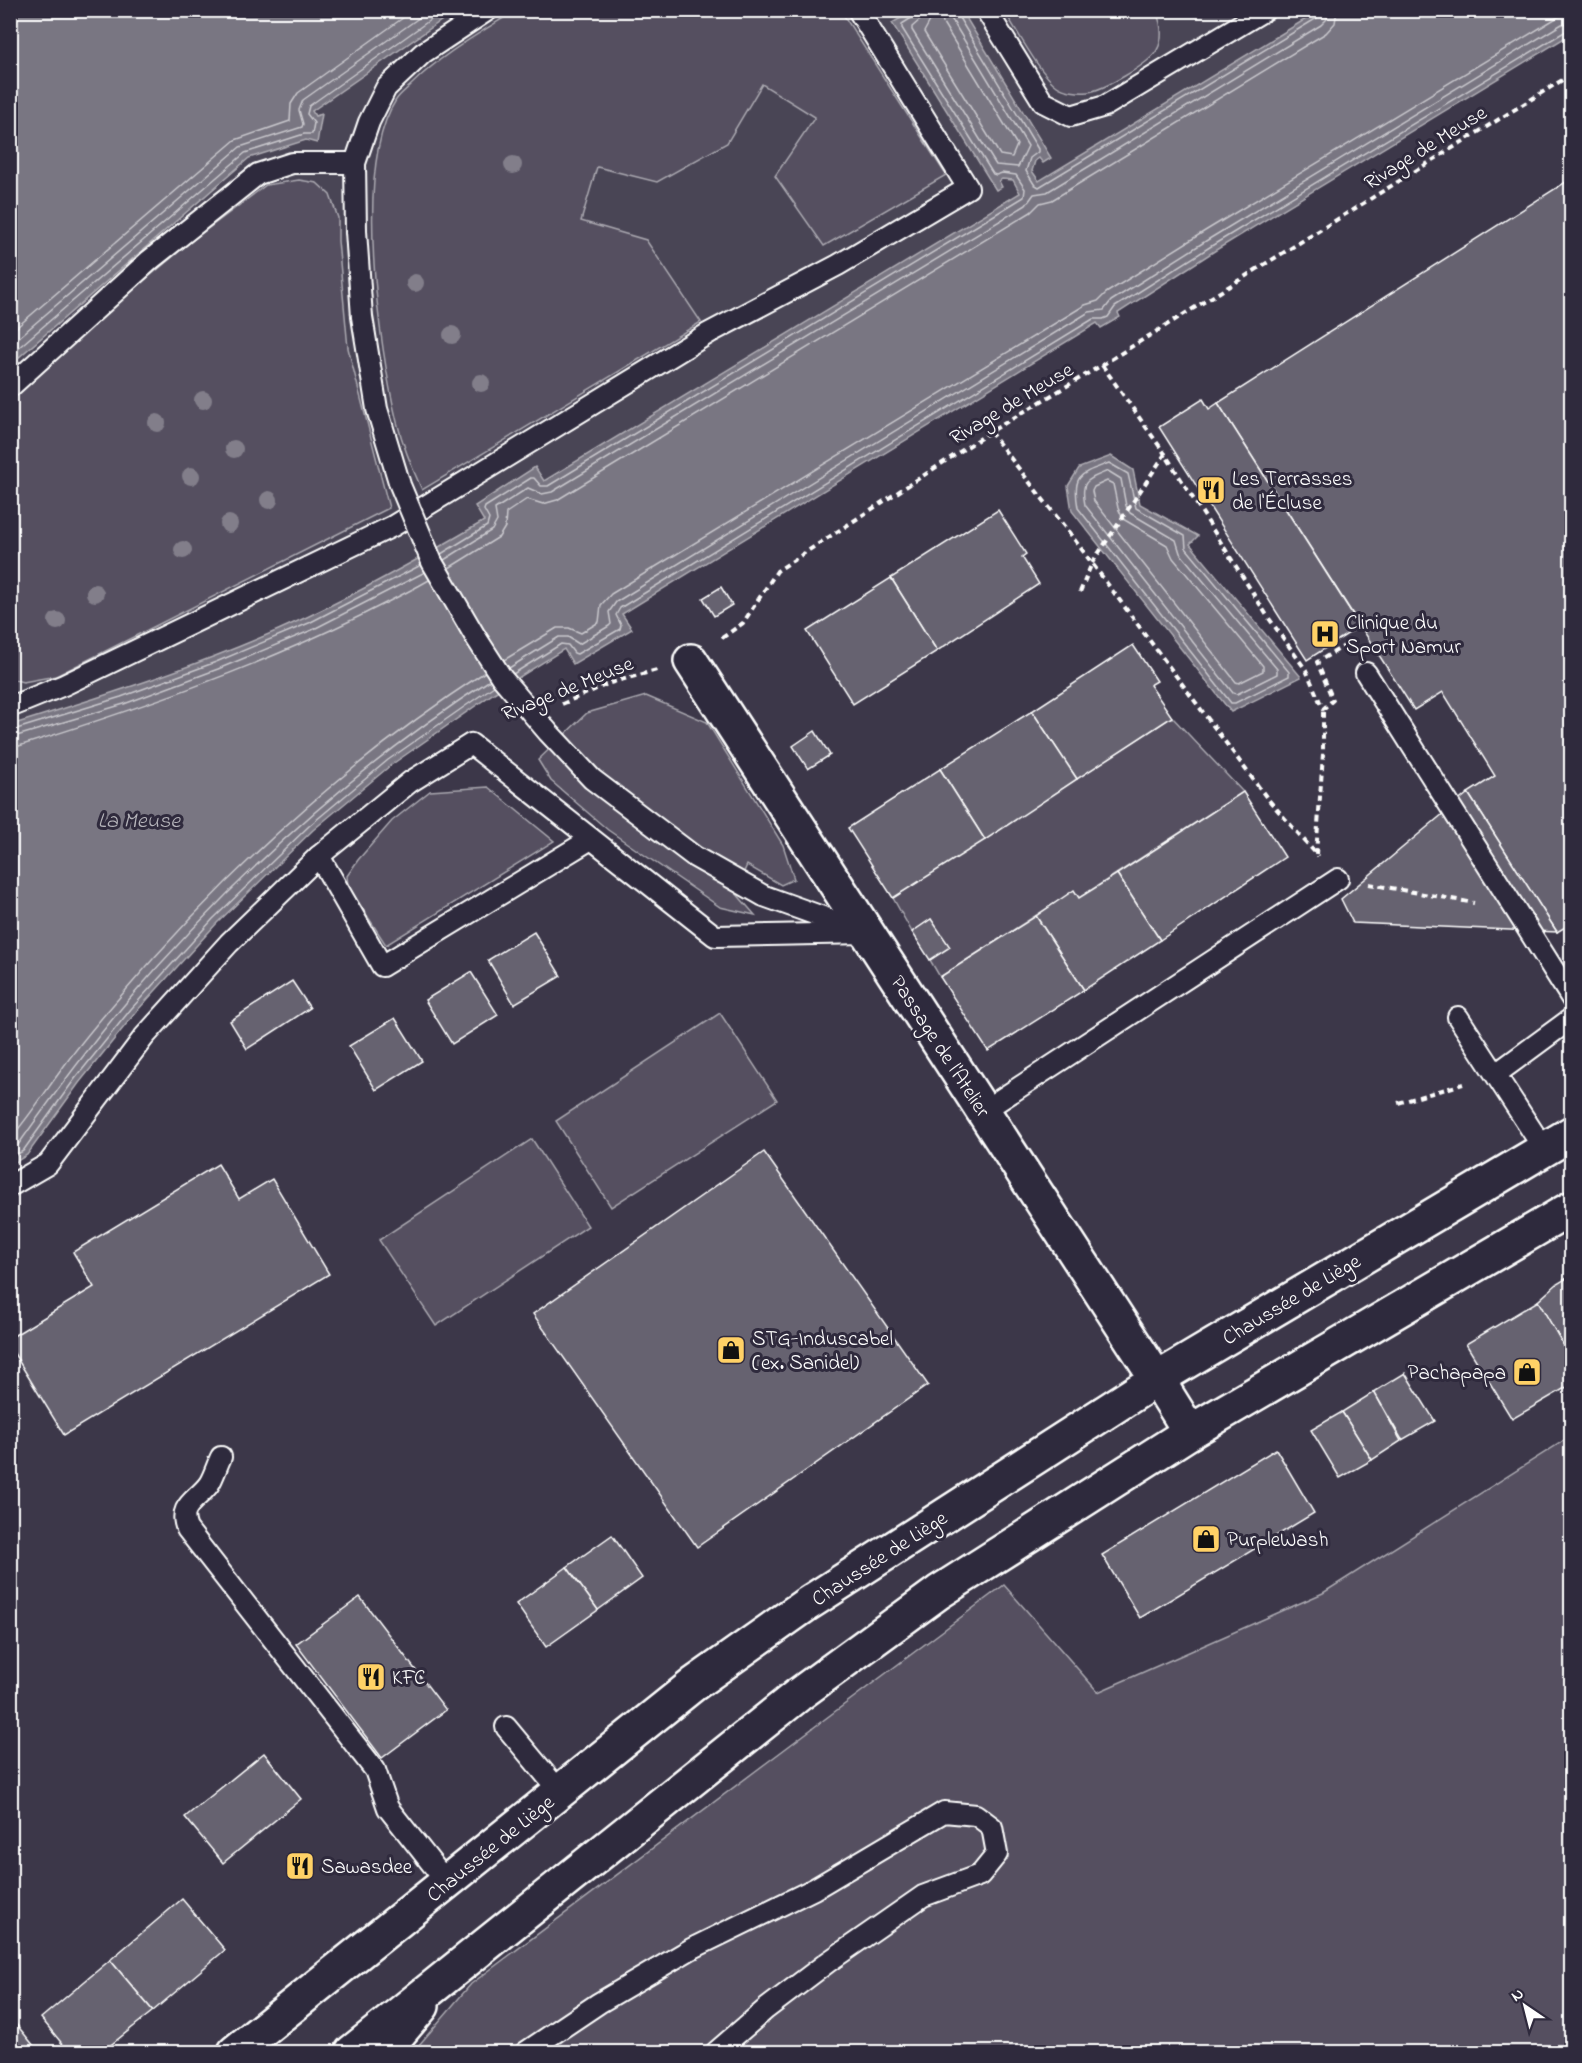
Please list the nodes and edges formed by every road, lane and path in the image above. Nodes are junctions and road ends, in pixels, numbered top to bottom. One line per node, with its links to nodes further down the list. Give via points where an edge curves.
1 (488, 10): 6 (lane, via 423,53 386,88)
2 (858, 10): 17 (lane, via 969,188 838,265 709,333 393,526 64,685)
3 (986, 10): 4 (lane, via 1044,102 1071,116 1105,106)
4 (1265, 10)
5 (1572, 74): 7 (path, Rivage de Meuse)
6 (355, 163): 8 (lane, via 292,163 258,174 150,260); 24 (lane, bridge, via 362,317 376,409 400,485 432,562 474,636 502,678 592,779 695,857 764,896)
7 (1102, 365): 9 (path, Rivage de Meuse); 10 (path)
8 (10, 387)
9 (990, 432): 11 (path); 13 (path, Rivage de Meuse, via 777,571 743,623)
10 (1165, 454): 11 (path); 18 (path, via 1306,670)
11 (1092, 563): 12 (path); 20 (path, via 1267,798)
12 (1080, 592)
13 (691, 661): 16 (path, Rivage de Meuse, via 610,683); 24 (main road, Passage de l'Atelier)
14 (1317, 662): 18 (path, via 1333,700)
15 (1366, 672): 23 (lane)
16 (556, 706)
17 (10, 707)
18 (1323, 709): 20 (path)
19 (591, 839): 21 (lane, via 471,744 410,782); 21 (lane, via 382,966); 24 (lane, via 715,936)
20 (1316, 854): 22 (path)
21 (319, 856): 32 (lane, via 229,943 144,1037 48,1164)
22 (1338, 879): 23 (path); 30 (lane)
23 (1516, 910): 25 (lane)
24 (867, 933): 30 (main road, Passage de l'Atelier)
25 (1572, 999)
26 (1458, 1017): 28 (lane)
27 (1572, 1018): 28 (lane)
28 (1496, 1074): 29 (path); 31 (lane)
29 (1398, 1103)
30 (983, 1111): 34 (main road, Passage de l'Atelier)
31 (1558, 1141): 34 (main road, Chaussée de Liège)
32 (10, 1186)
33 (1572, 1208): 35 (main road)
34 (1157, 1379): 35 (main road, Passage de l'Atelier); 38 (main road, Chaussée de Liège, via 807,1604 694,1684)
35 (1190, 1432): 40 (main road, via 939,1592 798,1695)
36 (221, 1457): 39 (lane, via 209,1484 187,1507 183,1519 187,1529 375,1770 388,1808)
37 (507, 1727): 38 (lane)
38 (560, 1792): 39 (main road, Chaussée de Liège)
39 (447, 1883): 41 (main road, Chaussée de Liège)
40 (445, 1978): 42 (main road); 43 (main road)
41 (235, 2052)
42 (352, 2052)
43 (383, 2052)
44 (526, 2052): 45 (lane, via 691,1949 814,1889 944,1812 976,1815 992,1827 997,1854 980,1875 923,1896 828,1962)
45 (716, 2052)

